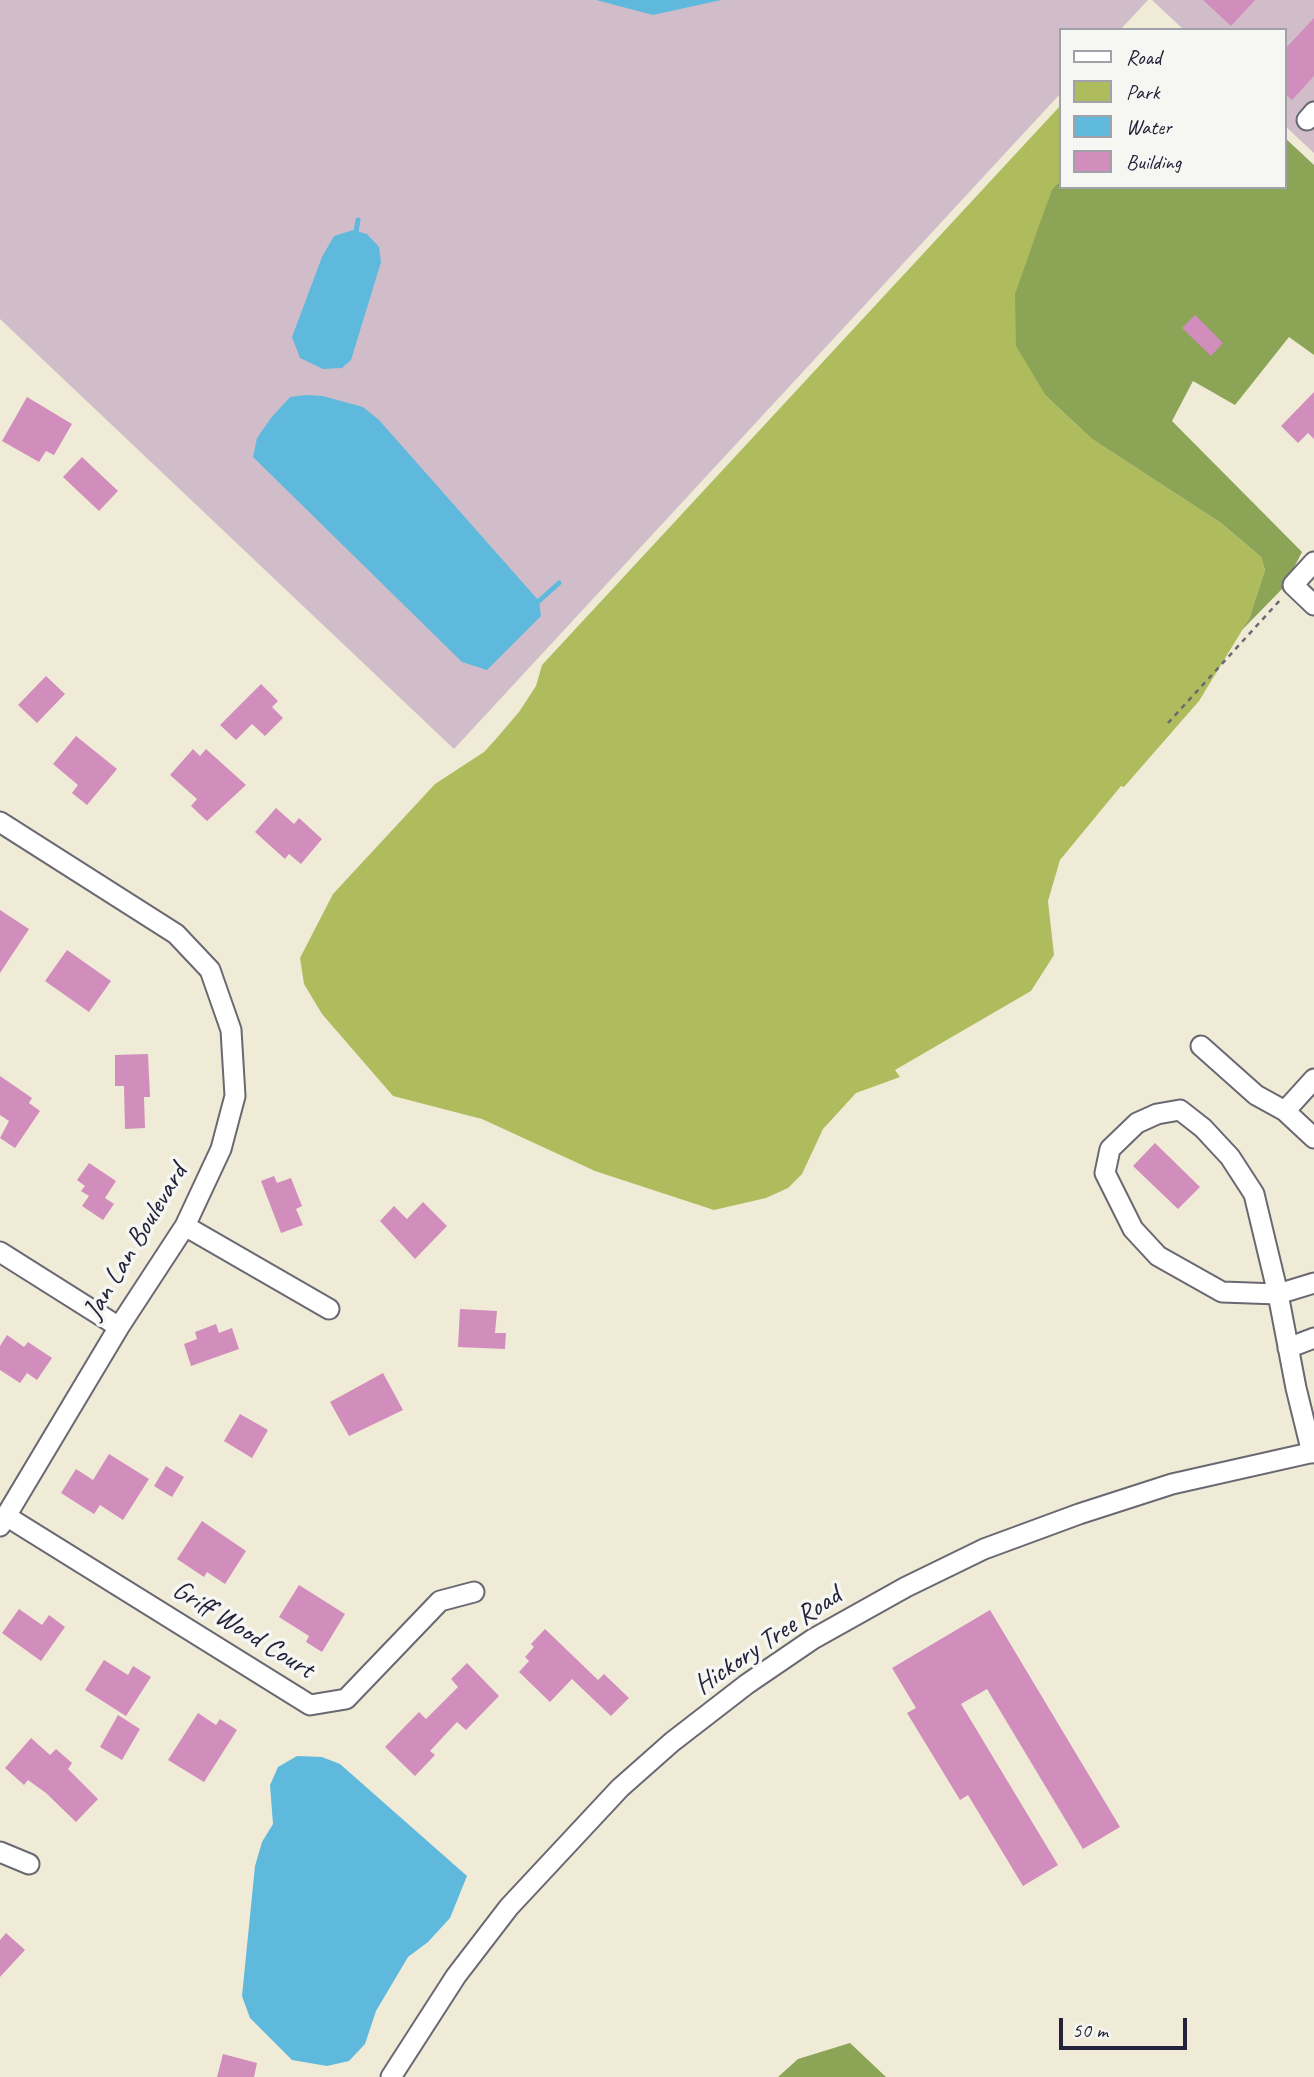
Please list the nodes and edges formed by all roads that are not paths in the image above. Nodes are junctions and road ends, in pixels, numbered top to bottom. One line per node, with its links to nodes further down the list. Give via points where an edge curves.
1 (1314, 562): 2 (street, via 1293,585)
2 (1314, 605)
3 (0, 822): 8 (street, Jan Lan Boulevard, via 176,934 210,970 231,1030 235,1096 221,1149)
4 (1201, 1046): 6 (street, via 1256,1096)
5 (1314, 1079): 6 (street)
6 (1285, 1111): 7 (street)
7 (1314, 1138)
8 (185, 1226): 12 (street); 13 (street, Jan Lan Boulevard)
9 (0, 1252): 13 (street)
10 (1314, 1283): 11 (street)
11 (1278, 1294): 11 (street, via 1254,1194 1230,1157 1203,1128 1180,1110 1157,1114 1137,1123 1110,1149 1105,1173 1133,1229 1158,1256 1222,1292); 15 (street)
12 (329, 1309)
13 (119, 1327): 17 (street, Jan Lan Boulevard)
14 (1314, 1338): 15 (street)
15 (1288, 1348): 16 (street)
16 (1313, 1453): 21 (street, Hickory Tree Road, via 1172,1484 984,1549 906,1587 802,1647 694,1725 620,1788 509,1907 456,1976)
17 (3, 1521): 18 (street, Griff Wood Court, via 310,1705 346,1699 440,1601)
18 (474, 1592)
19 (0, 1852): 20 (street)
20 (29, 1864)
21 (391, 2077)

